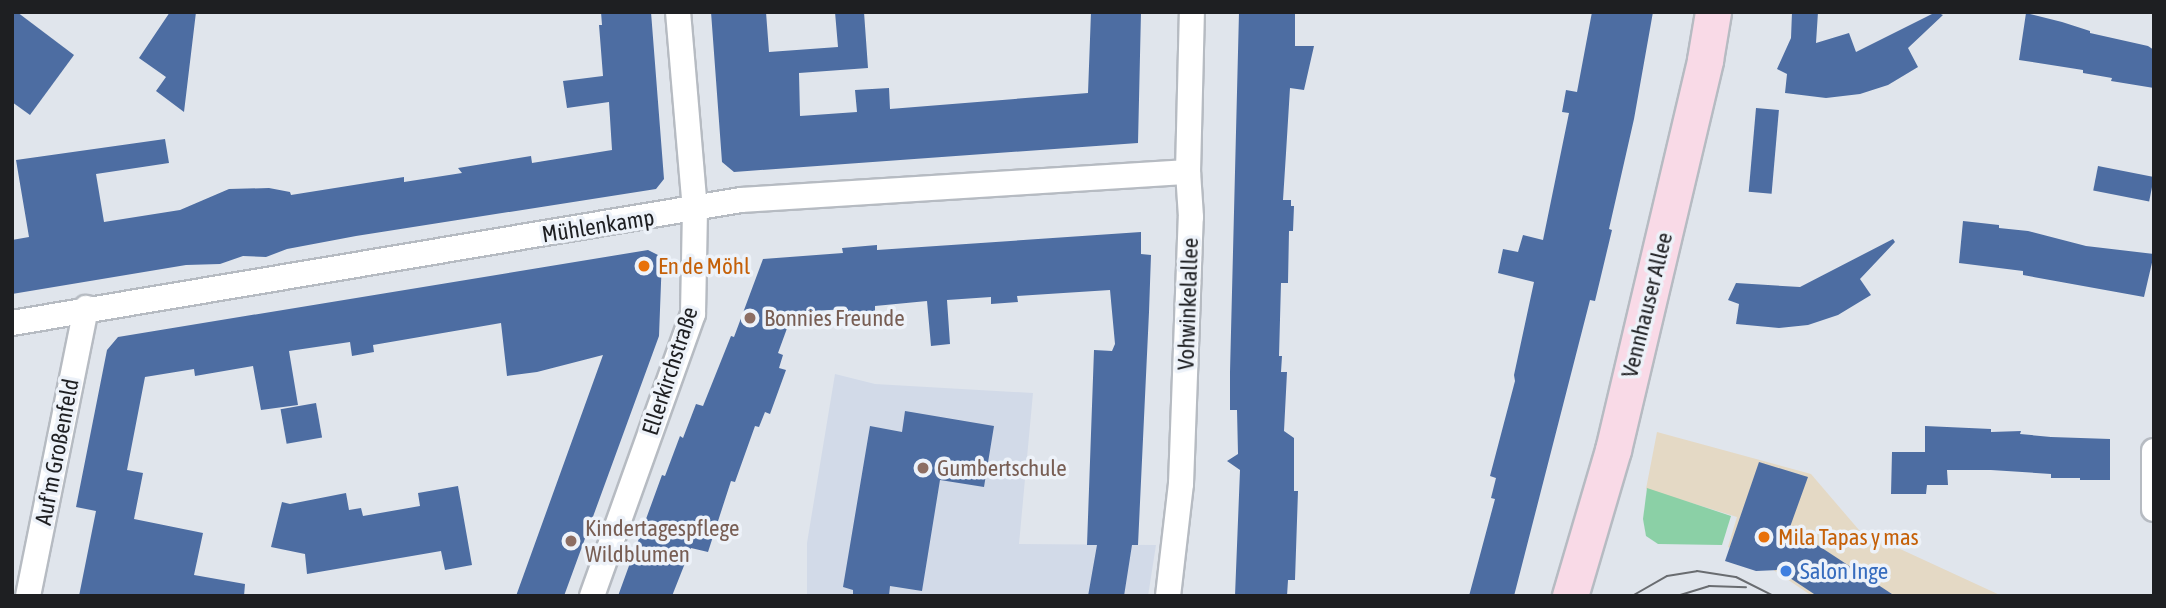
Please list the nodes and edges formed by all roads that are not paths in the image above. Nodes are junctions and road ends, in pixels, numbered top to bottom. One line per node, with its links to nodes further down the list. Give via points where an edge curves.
1 (678, 12): 5 (street, Ellerkirchstraße)
2 (1192, 12): 4 (street, Vohwinkelallee)
3 (1713, 12): 13 (main road, Vennhauser Allee, via 1613,450)
4 (1188, 172): 5 (street, Mühlenkamp, via 741,200); 12 (street, Vohwinkelallee, via 1191,218 1181,484)
5 (695, 210): 6 (street, Mühlenkamp); 11 (street, Ellerkirchstraße, via 693,314)
6 (86, 308): 7 (street, Mühlenkamp); 10 (street, Auf'm Großenfeld)
7 (12, 323)
8 (2154, 451): 9 (street)
9 (2154, 509)
10 (29, 596)
11 (592, 596)
12 (1168, 596)
13 (1570, 596)

